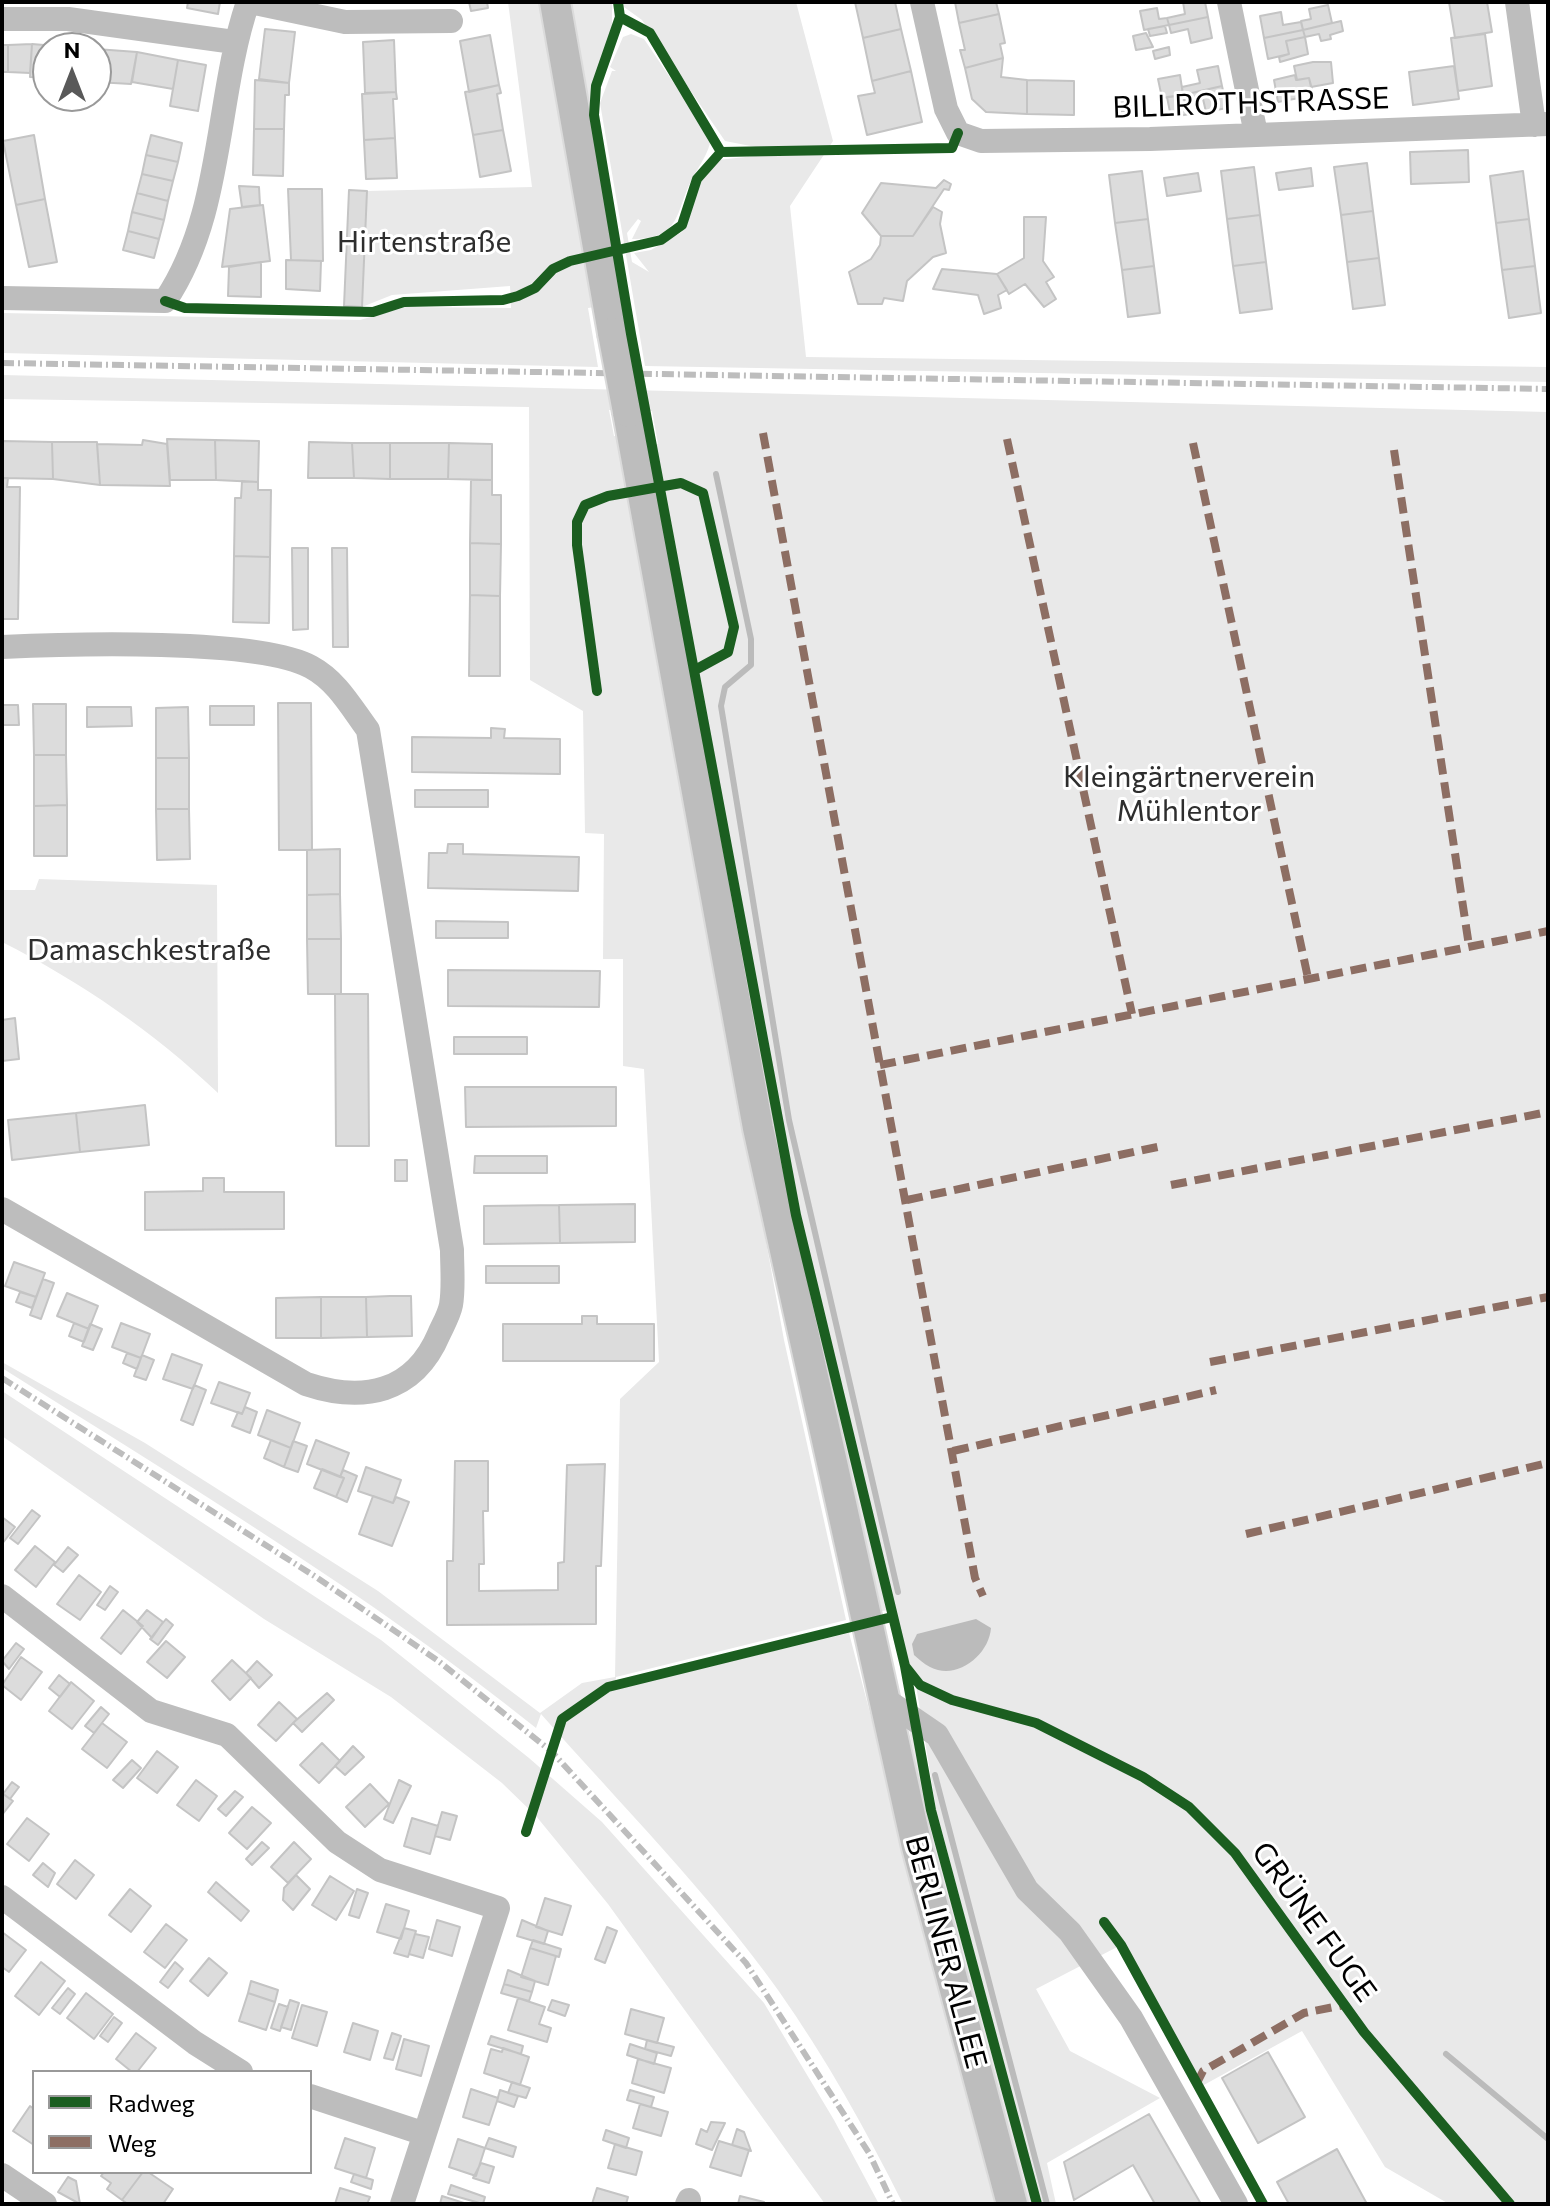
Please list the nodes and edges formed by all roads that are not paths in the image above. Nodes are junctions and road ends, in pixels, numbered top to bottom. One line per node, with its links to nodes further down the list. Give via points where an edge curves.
1 (249, 2): 7 (street, via 345,22); 8 (street)
2 (555, 2): 15 (main road, BERLINER ALLEE, bridge, via 758,1128)
3 (922, 2): 10 (street, BILLROTHSTRASSE, via 946,109 958,133 981,141)
4 (1229, 2): 10 (street)
5 (1517, 2): 9 (street)
6 (2, 19): 8 (street, via 68,19)
7 (451, 21)
8 (234, 42): 11 (street, via 205,210 181,277 165,301)
9 (1541, 124): 10 (street, BILLROTHSTRASSE)
10 (1256, 134)
11 (2, 298)
12 (2, 647): 13 (street, via 251,652 310,666 337,686 368,730 452,1250 451,1307 431,1351 410,1377 371,1393 338,1395 306,1384)
13 (2, 1209)
14 (2, 1596): 19 (street, via 151,1711 227,1735 337,1842 380,1870 498,1908)
15 (883, 1698): 23 (main road, BERLINER ALLEE); 24 (street, via 937,1735 1027,1890 1070,1932 1131,2018)
16 (2, 1897): 17 (street)
17 (238, 2070)
18 (312, 2097): 19 (street)
19 (422, 2133): 22 (street)
20 (2, 2175): 21 (street)
21 (45, 2204)
22 (402, 2204)
23 (1012, 2204)
24 (1236, 2204)

